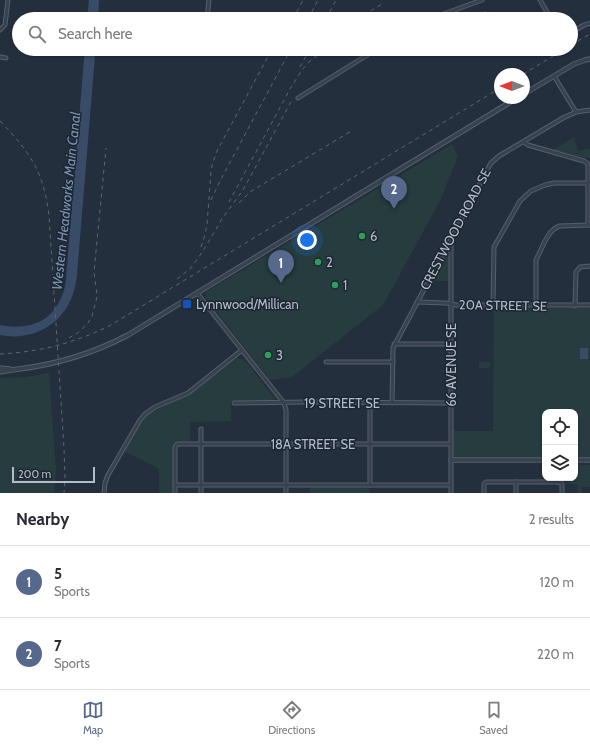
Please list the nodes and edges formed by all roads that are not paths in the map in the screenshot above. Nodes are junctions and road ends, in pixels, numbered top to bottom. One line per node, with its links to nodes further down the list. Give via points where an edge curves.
1 (8, 0): 10 (street, via 5,25)
2 (209, 0): 5 (street)
3 (482, 0): 6 (street)
4 (540, 0): 7 (street)
5 (208, 12)
6 (449, 12)
7 (547, 12)
8 (590, 23): 9 (street)
9 (578, 29)
10 (0, 30)
11 (366, 56): 17 (street)
12 (0, 57): 13 (street)
13 (6, 58)
14 (590, 59): 15 (street, via 574,64)
15 (554, 76): 16 (street); 20 (street)
16 (530, 90)
17 (298, 98)
18 (507, 104): 26 (street)
19 (590, 110): 20 (street, CRESTWOOD ROAD SE)
20 (576, 112): 21 (street, CRESTWOOD ROAD SE)
21 (524, 142): 22 (street, via 584,161 588,166); 24 (street, CRESTWOOD ROAD SE, via 491,163)
22 (589, 183): 23 (street); 29 (street, via 546,185 531,191 520,201 494,248)
23 (589, 225): 30 (street, via 559,226 550,232 536,260)
24 (451, 238): 27 (street, CRESTWOOD ROAD SE); 28 (street, 66 AVENUE SE)
25 (590, 266): 32 (street, via 577,269)
26 (197, 293): 35 (street); 39 (street, via 128,335 96,350 53,364)
27 (417, 302): 28 (street, 20A STREET SE); 33 (street, CRESTWOOD ROAD SE)
28 (451, 304): 29 (street, 20A STREET SE); 34 (street, 66 AVENUE SE)
29 (493, 305): 30 (street, 20A STREET SE)
30 (536, 305): 32 (street, 20A STREET SE)
31 (590, 305): 32 (street, 20A STREET SE)
32 (575, 306)
33 (394, 344): 34 (street); 37 (street, CRESTWOOD ROAD SE)
34 (451, 344): 45 (street, 66 AVENUE SE)
35 (242, 350): 44 (street); 61 (street, via 188,393 155,406 145,414 108,475)
36 (326, 362): 37 (street)
37 (393, 362): 42 (street, CRESTWOOD ROAD SE)
38 (0, 368): 39 (street)
39 (18, 369): 40 (street)
40 (0, 372)
41 (370, 402): 42 (street, 19 STREET SE); 44 (street, 19 STREET SE); 49 (street)
42 (392, 402): 45 (street, 19 STREET SE)
43 (234, 403): 44 (street, 19 STREET SE)
44 (284, 403): 48 (street)
45 (451, 403): 50 (street, 66 AVENUE SE)
46 (201, 429): 47 (street)
47 (201, 444): 48 (street, 18A STREET SE); 56 (street, 18A STREET SE, via 176,445); 57 (street)
48 (286, 444): 49 (street, 18A STREET SE); 58 (street)
49 (370, 444): 50 (street, 18A STREET SE); 59 (street)
50 (451, 444): 51 (street, 66 AVENUE SE)
51 (451, 460): 52 (street); 60 (street, 66 AVENUE SE)
52 (542, 460)
53 (578, 460): 54 (street)
54 (590, 460)
55 (516, 482): 66 (street, via 486,482); 67 (street); 68 (street, via 559,482 562,484)
56 (175, 485): 57 (street); 62 (street)
57 (201, 485): 58 (street); 63 (street)
58 (286, 485): 59 (street); 64 (street)
59 (370, 485): 60 (street)
60 (451, 485): 65 (street, 66 AVENUE SE)
61 (104, 493)
62 (175, 493)
63 (201, 493)
64 (286, 493)
65 (451, 493)
66 (484, 493)
67 (516, 493)
68 (562, 493)

